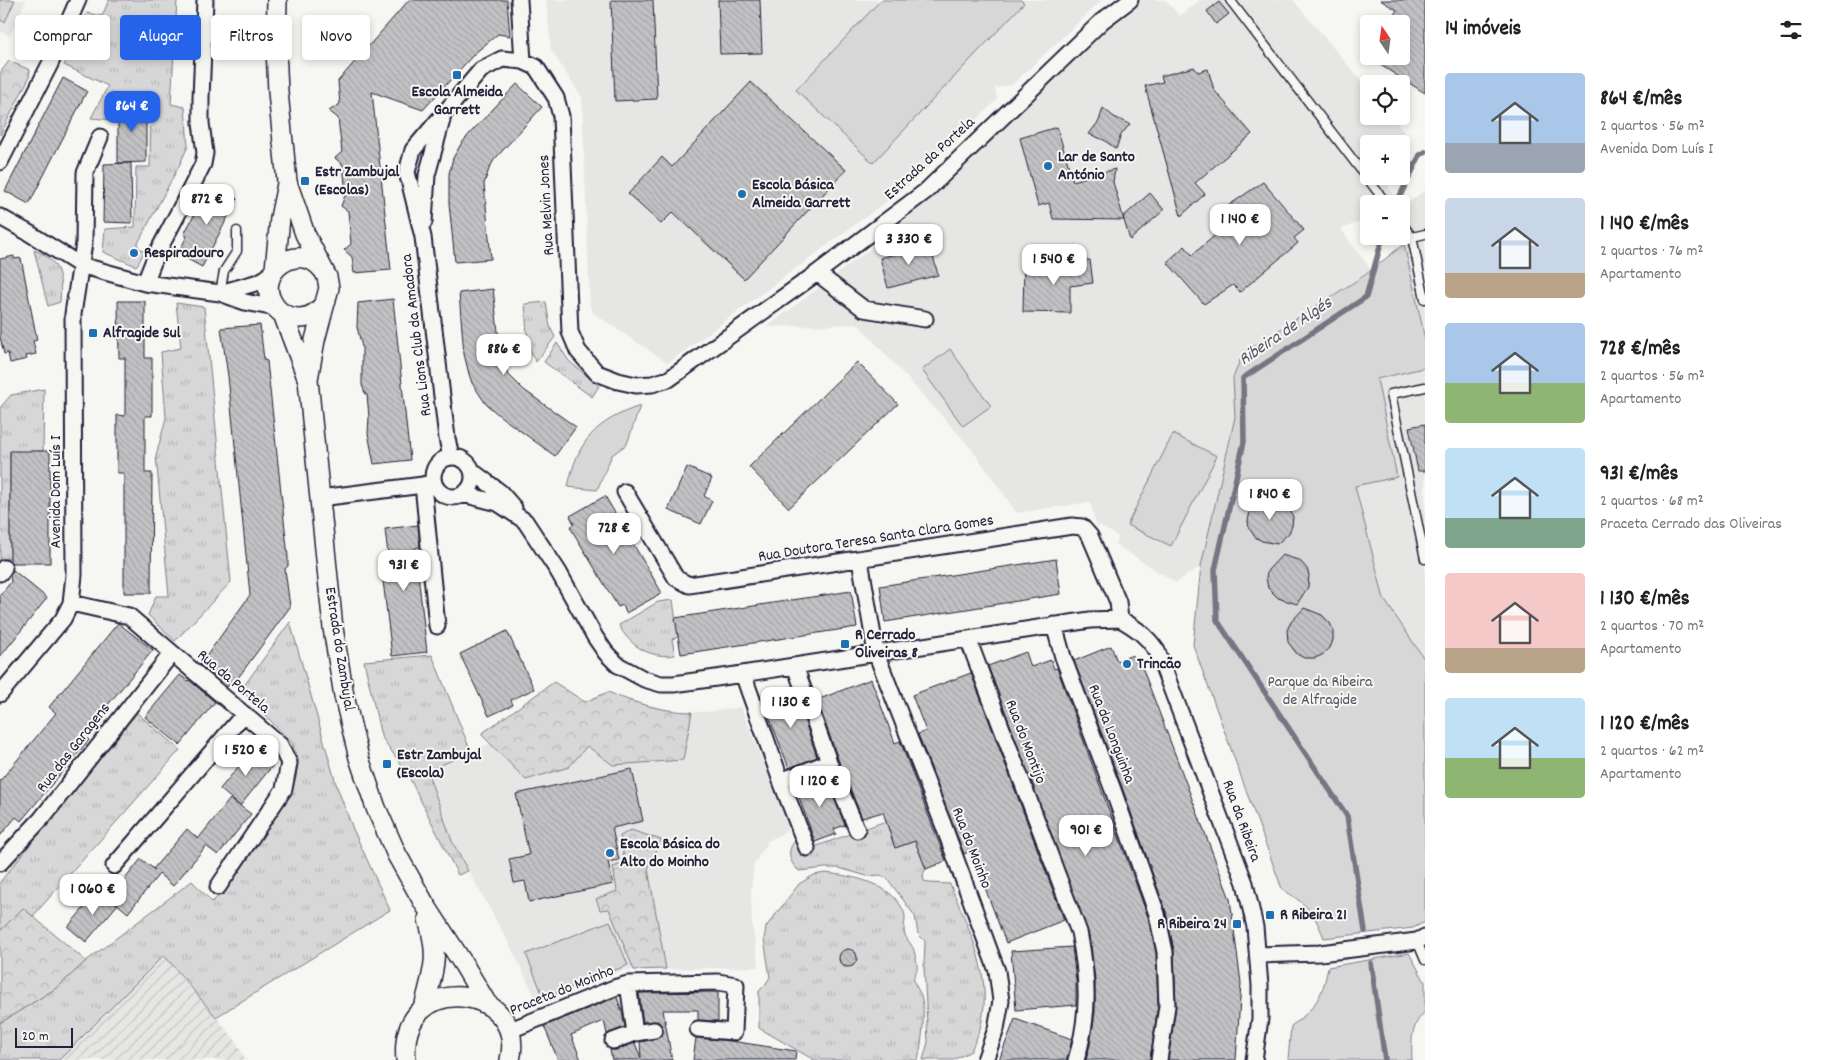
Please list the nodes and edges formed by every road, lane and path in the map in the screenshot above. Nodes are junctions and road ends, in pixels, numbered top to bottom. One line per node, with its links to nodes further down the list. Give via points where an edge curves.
1 (78, 0): 9 (street, via 50,64)
2 (206, 0): 21 (street, via 201,98 203,164)
3 (277, 0): 10 (street, Estrada do Zambujal, via 278,92)
4 (519, 0): 7 (street)
5 (1130, 0): 20 (street, Estrada da Portela, via 1102,21 926,191)
6 (1230, 0): 11 (lane)
7 (524, 60): 29 (street, Rua Melvin Jones, via 536,67 556,98 561,116 570,332 578,351 597,373); 31 (street, Rua Lions Club da Amadora, via 502,59 481,70 444,113 427,175 423,237)
8 (100, 137): 17 (street, Avenida Dom Luís I, via 85,173 84,243)
9 (0, 162)
10 (287, 182): 18 (street, Estrada do Zambujal); 19 (street, Estrada do Zambujal, via 305,234)
11 (1380, 195)
12 (0, 217): 17 (street)
13 (237, 231): 23 (lane, via 237,251 224,271)
14 (1410, 234): 16 (lane)
15 (1425, 234): 16 (lane)
16 (1412, 237): 22 (lane)
17 (80, 265): 21 (street); 40 (street, Avenida Dom Luís I, via 73,314 74,575)
18 (273, 272): 19 (street, via 289,259 297,258 313,261); 23 (street, via 258,282); 26 (street, Estrada do Zambujal, via 268,284 269,294)
19 (325, 272): 25 (street, Estrada do Zambujal, via 329,288)
20 (817, 273): 27 (street, via 864,309); 29 (street, Estrada da Portela, via 669,378)
21 (145, 283): 23 (street)
22 (1424, 290): 24 (lane)
23 (220, 293): 26 (street)
24 (1425, 299)
25 (326, 300): 26 (street, via 322,308 308,317 290,317); 28 (street, Estrada do Zambujal)
26 (279, 311): 28 (street, Estrada do Zambujal)
27 (925, 319)
28 (308, 380): 36 (street, Estrada do Zambujal)
29 (636, 385)
30 (1425, 387): 38 (lane, via 1391,394)
31 (452, 457): 32 (street, via 464,461); 33 (street, via 445,458 435,467)
32 (472, 471): 35 (street, via 472,484); 37 (street, via 500,492)
33 (428, 483): 35 (street, via 444,495); 36 (street); 43 (street)
34 (625, 492): 39 (street, Rua Doutora Teresa Santa Clara Gomes, via 676,578 689,585)
35 (463, 494): 37 (street, via 498,503)
36 (320, 498): 58 (street, Estrada do Zambujal, via 333,628 358,758 396,855)
37 (519, 516): 48 (street, via 558,572 595,637 618,665 661,684)
38 (1425, 559)
39 (860, 560): 41 (street, Rua Doutora Teresa Santa Clara Gomes, via 1082,527 1090,536 1118,602); 46 (street, Rua do Moinho)
40 (71, 603): 45 (street, Rua da Portela, via 129,616); 49 (street, Avenida Dom Luís I, via 63,619)
41 (1120, 619): 42 (street); 60 (street, Rua da Ribeira, via 1149,639 1163,663 1245,883)
42 (1054, 625): 44 (street); 74 (street, Rua da Longuinha, via 1062,658 1157,914 1165,952 1167,1006)
43 (438, 626)
44 (968, 639): 46 (street); 73 (street, Rua do Montijo, via 1079,932 1086,966 1087,997 1084,1030)
45 (172, 653): 50 (street, Rua da Portela); 55 (street, Rua das Garagens, via 42,818)
46 (876, 653): 47 (street); 72 (street, Rua do Moinho, via 997,971 1001,1001 996,1029)
47 (795, 666): 48 (street); 51 (street)
48 (743, 674): 52 (street)
49 (0, 694)
50 (244, 714): 56 (street); 57 (street, Rua da Portela, via 280,745 289,763 284,789)
51 (829, 762): 52 (street); 53 (street)
52 (781, 781): 54 (street)
53 (857, 830)
54 (807, 848)
55 (0, 863)
56 (114, 866)
57 (218, 887)
58 (424, 903): 63 (street, Estrada do Zambujal); 64 (street, Estrada do Zambujal, via 436,962)
59 (1421, 939): 60 (street, via 1320,953); 61 (lane)
60 (1258, 955): 75 (street, Rua da Ribeira, via 1260,1019)
61 (1425, 960)
62 (628, 984): 65 (street, Praceta do Moinho, via 718,982 736,985 734,1032); 67 (street, Praceta do Moinho); 68 (street, Praceta do Moinho)
63 (487, 1004): 64 (street, via 455,996); 67 (street, Estrada do Zambujal)
64 (424, 1008): 70 (street, via 416,1016 406,1037)
65 (698, 1028)
66 (654, 1030): 68 (street)
67 (508, 1031): 71 (street)
68 (635, 1034): 69 (street)
69 (613, 1041)
70 (406, 1060)
71 (510, 1060)
72 (985, 1060)
73 (1076, 1060)
74 (1159, 1060)
75 (1254, 1060)

